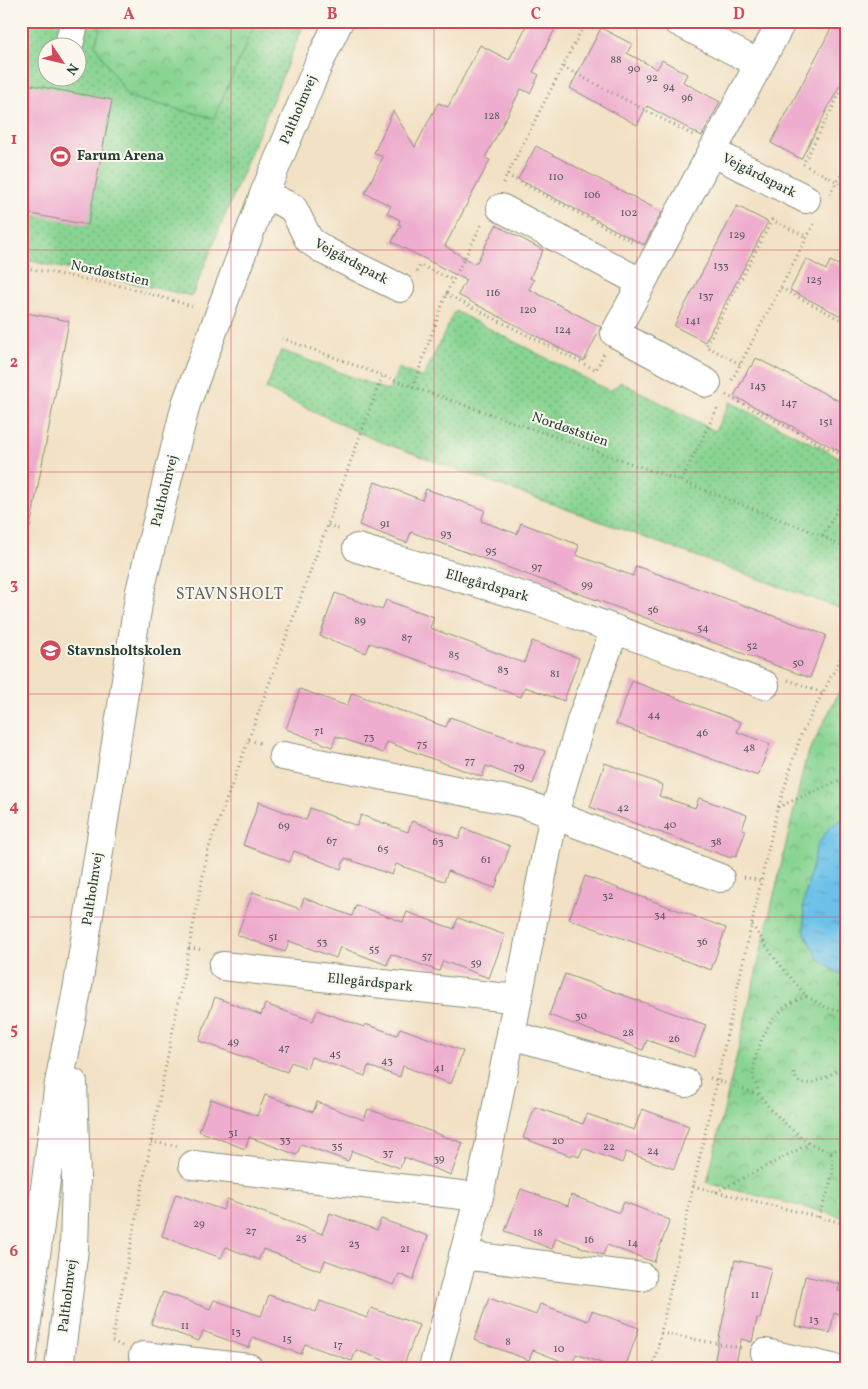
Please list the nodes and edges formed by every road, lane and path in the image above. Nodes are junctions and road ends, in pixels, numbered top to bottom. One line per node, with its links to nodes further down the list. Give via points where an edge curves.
1 (75, 21): 6 (street)
2 (338, 21): 15 (street, Paltholmvej)
3 (586, 21): 8 (path)
4 (677, 21): 7 (street)
5 (782, 21): 7 (street, Vejgårdspark)
6 (71, 38)
7 (759, 64): 10 (street, Vejgårdspark)
8 (563, 67): 10 (path); 12 (path)
9 (847, 80): 13 (path, via 803,164)
10 (713, 149): 16 (street, Vejgårdspark); 19 (street, Vejgårdspark)
11 (847, 164): 13 (path)
12 (507, 175): 17 (path); 19 (path)
13 (837, 182): 14 (path); 16 (path)
14 (847, 188)
15 (264, 194): 22 (street, Vejgårdspark, via 293,208 310,240 325,251); 51 (street, Paltholmvej, via 186,404 140,591)
16 (818, 204): 18 (path)
17 (495, 206): 21 (street); 24 (path)
18 (807, 237): 23 (path); 29 (path, via 772,220 706,346)
19 (657, 255): 21 (street, Vejgårdspark)
20 (21, 267): 25 (path, Nordøststien, via 126,287)
21 (642, 283): 27 (street, Vejgårdspark)
22 (400, 288)
23 (781, 288): 26 (path); 29 (path)
24 (446, 294): 27 (path, via 596,370); 31 (path)
25 (192, 306)
26 (847, 323)
27 (615, 333): 32 (street)
28 (282, 338): 30 (path, Nordøststien)
29 (740, 364): 32 (path)
30 (382, 376): 31 (path, Nordøststien); 74 (path, via 208,850 112,1341)
31 (413, 387): 34 (path, Nordøststien)
32 (720, 388): 33 (path); 34 (path)
33 (847, 458)
34 (681, 481): 36 (path, Nordøststien)
35 (847, 491): 36 (path)
36 (823, 536): 38 (path, Nordøststien)
37 (357, 548): 39 (street, Ellegårdspark, via 536,600)
38 (847, 549)
39 (615, 629): 41 (street, Ellegårdspark); 46 (street, via 582,718)
40 (847, 646): 42 (path)
41 (765, 685): 42 (path, via 781,678)
42 (823, 693): 45 (path, via 801,735)
43 (283, 756): 46 (street, via 522,803)
44 (847, 777): 45 (path)
45 (778, 807): 48 (path)
46 (554, 814): 47 (street); 53 (street)
47 (732, 877): 48 (path)
48 (761, 881): 49 (path)
49 (751, 925): 52 (path); 58 (path)
50 (223, 966): 53 (street, Ellegårdspark)
51 (78, 985): 75 (street, Paltholmvej, via 60,1082); 77 (street, Paltholmvej, via 73,1090 74,1249)
52 (806, 996): 54 (path); 60 (path, via 786,1006 771,1021 761,1041 753,1077)
53 (518, 1000): 55 (street)
54 (847, 1015)
55 (510, 1035): 59 (street); 67 (street)
56 (847, 1064): 57 (path, via 810,1084 801,1084)
57 (794, 1074)
58 (717, 1080): 60 (path); 65 (path)
59 (686, 1084)
60 (760, 1095): 61 (path)
61 (809, 1144): 63 (path); 66 (path)
62 (847, 1145): 63 (path)
63 (831, 1152): 68 (path, via 833,1171)
64 (193, 1165): 67 (street)
65 (693, 1186): 66 (path); 72 (path)
66 (716, 1192): 68 (path)
67 (479, 1197): 70 (street)
68 (818, 1217): 69 (path)
69 (847, 1224)
70 (463, 1255): 71 (street); 76 (street)
71 (642, 1277)
72 (661, 1333): 73 (path); 79 (path)
73 (765, 1353): 80 (street)
74 (143, 1356): 78 (street)
75 (21, 1367)
76 (440, 1367)
77 (59, 1368)
78 (249, 1368)
79 (653, 1368)
80 (832, 1368)

